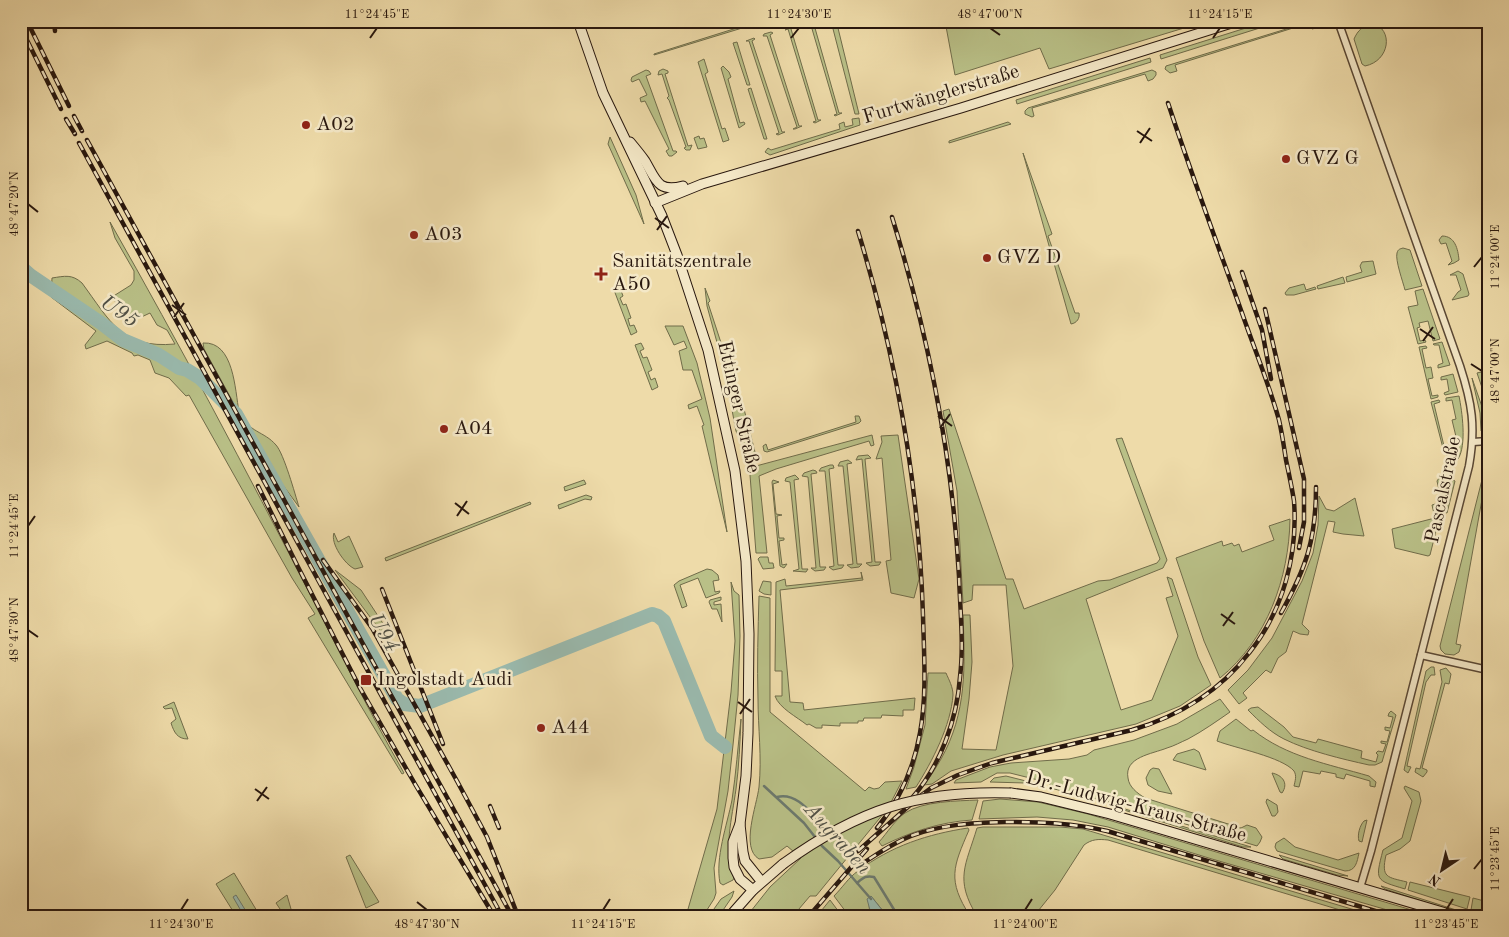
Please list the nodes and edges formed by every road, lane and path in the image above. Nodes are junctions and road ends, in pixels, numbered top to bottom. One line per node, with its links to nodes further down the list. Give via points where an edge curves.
1 (578, 21): 4 (main road, Ettinger Straße, via 603,93)
2 (1238, 21): 5 (main road, Furtwänglerstraße)
3 (1338, 21): 7 (street, Pascalstraße, via 1469,392)
4 (624, 137): 5 (main road, via 660,185 668,189); 6 (main road, Ettinger Straße)
5 (702, 184): 6 (main road, Furtwänglerstraße)
6 (655, 203): 11 (main road, Ettinger Straße, via 677,255 715,374 739,494 749,634 746,776)
7 (1473, 442): 8 (street); 9 (street, Pascalstraße)
8 (1488, 442)
9 (1421, 655): 10 (street); 13 (street, Pascalstraße)
10 (1488, 670)
11 (740, 824): 12 (main road, Ettinger Straße, via 745,861); 14 (main road, Ettinger Straße, via 733,842 734,867 740,879)
12 (762, 881): 13 (main road, Dr.-Ludwig-Kraus-Straße, bridge, via 807,846 843,825 884,808 943,795 985,792 1041,797 1110,814); 14 (main road)
13 (1360, 888): 16 (main road, Dr.-Ludwig-Kraus-Straße)
14 (752, 890): 15 (main road)
15 (730, 916)
16 (1456, 916)

